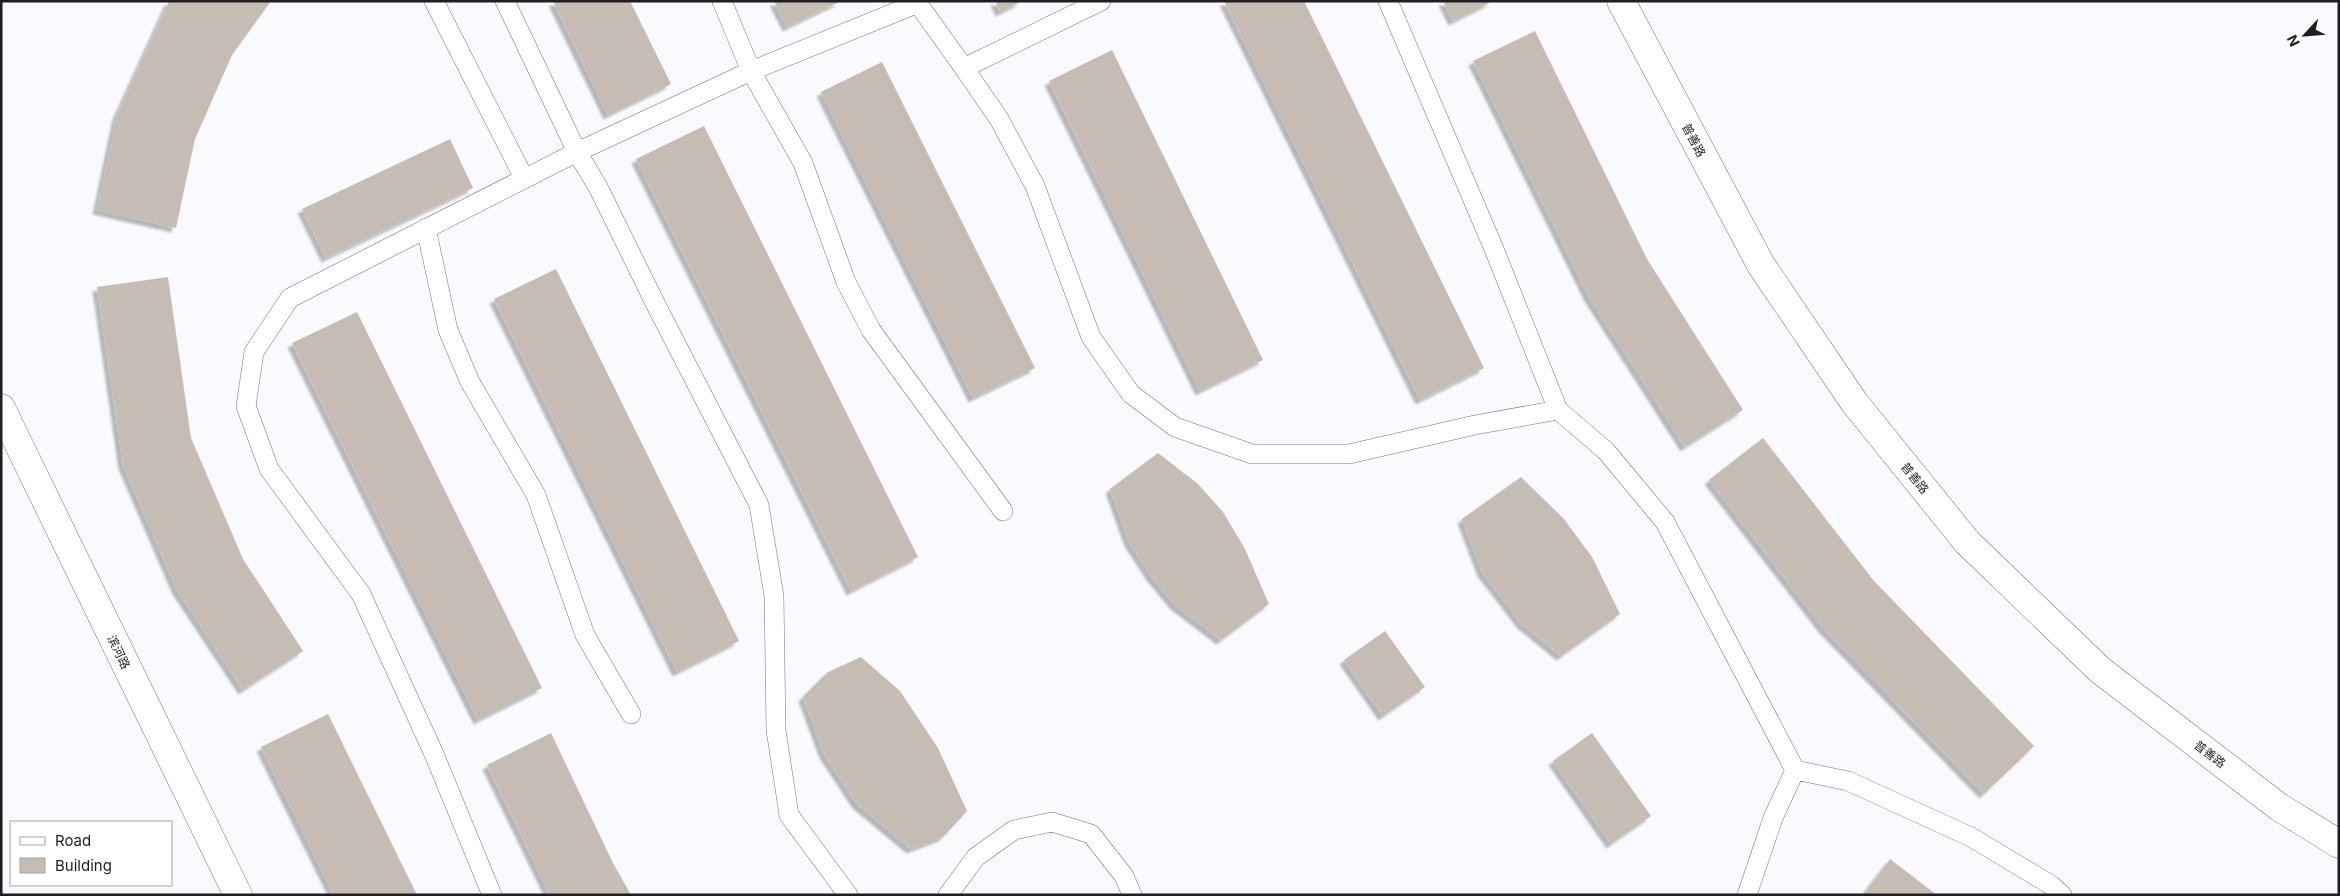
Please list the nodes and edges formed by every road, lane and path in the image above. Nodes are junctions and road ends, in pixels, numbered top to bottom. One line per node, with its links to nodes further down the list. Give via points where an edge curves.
1 (434, 1): 11 (lane)
2 (505, 1): 10 (lane)
3 (722, 1): 9 (lane)
4 (1101, 1): 8 (lane)
5 (1388, 1): 14 (lane, via 1494,249)
6 (1621, 1): 18 (street, 普善路, via 1761,265 1854,402 1966,542 2100,670 2279,807)
7 (916, 3): 8 (lane); 9 (lane)
8 (964, 68): 14 (lane, via 999,119 1035,186 1091,337 1131,394 1175,427 1252,454 1349,454)
9 (751, 71): 10 (lane); 15 (lane, via 803,163 846,282 871,330)
10 (577, 152): 11 (lane); 21 (lane, via 598,187 758,505 774,596 776,730 789,815)
11 (524, 178): 12 (lane)
12 (426, 228): 16 (lane, via 448,330 470,382 536,495 585,635); 20 (lane, via 290,298 254,352 246,406 269,469 361,594 434,754)
13 (1, 408): 19 (street, 滨河路)
14 (1558, 410): 17 (lane, via 1606,452 1665,522)
15 (1003, 512)
16 (631, 714)
17 (1796, 770): 24 (lane, via 1773,818); 25 (lane, via 1848,781 1971,837 2051,884)
18 (2339, 844)
19 (238, 895)
20 (492, 895)
21 (848, 895)
22 (948, 895): 23 (lane, via 976,857 1014,830 1052,822 1091,834 1124,876)
23 (1132, 895)
24 (1747, 895)
25 (2062, 895)

